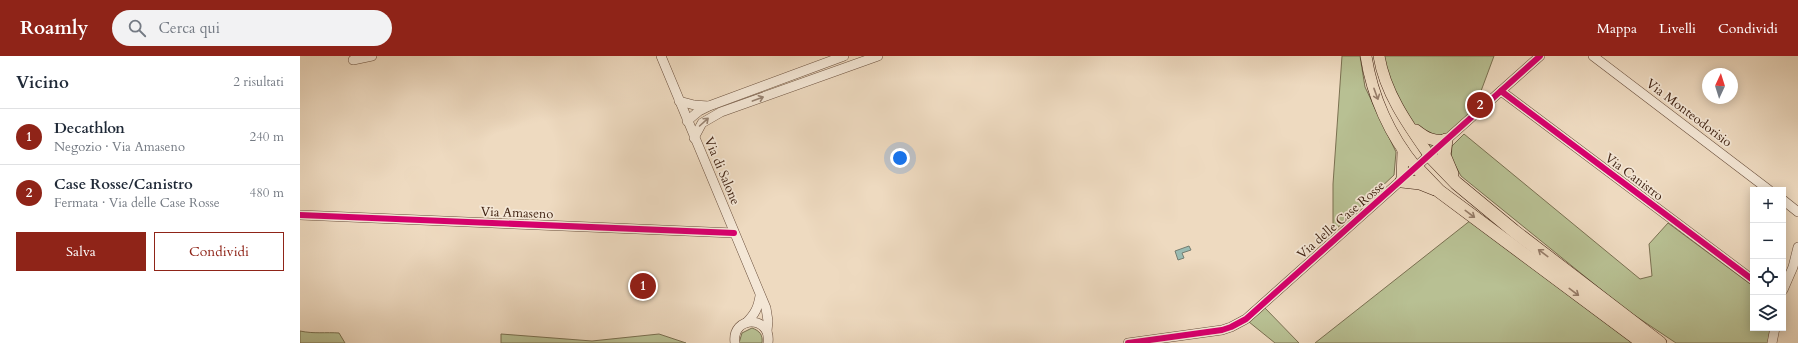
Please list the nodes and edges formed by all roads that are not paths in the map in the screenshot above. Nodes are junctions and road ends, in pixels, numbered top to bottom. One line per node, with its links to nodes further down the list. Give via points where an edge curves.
1 (372, 56): 9 (street)
2 (661, 56): 11 (street, Via di Salone)
3 (844, 56): 12 (street)
4 (878, 56): 15 (street, one-way to 4, via 702,123 721,112)
5 (1366, 56): 17 (main road, one-way to 17, via 1368,72 1380,107)
6 (1379, 56): 14 (main road, via 1385,79)
7 (1540, 56): 10 (street, Via delle Case Rosse)
8 (1593, 56): 22 (street, Via Monteodorisio)
9 (353, 60)
10 (1501, 91): 16 (street, Via delle Case Rosse); 29 (street, Via Canistro)
11 (679, 101): 12 (street); 13 (street, Via di Salone)
12 (709, 106): 13 (street)
13 (688, 121): 15 (street, Via di Salone)
14 (1407, 124): 16 (main road, via 1428,139); 18 (main road)
15 (694, 138): 27 (street, Via di Salone)
16 (1446, 140): 18 (street, Via delle Case Rosse); 21 (highway, via 1445,161)
17 (1403, 150): 19 (main road); 20 (main road)
18 (1429, 155): 19 (street, Via delle Case Rosse); 21 (highway)
19 (1416, 167): 20 (street, Via delle Case Rosse); 23 (highway)
20 (1402, 181): 23 (highway, via 1420,183); 38 (street, Via delle Case Rosse, via 1238,324 1222,330)
21 (1456, 183): 33 (highway, one-way to 21)
22 (1765, 187)
23 (1439, 191): 39 (highway, one-way to 39)
24 (1786, 202): 25 (street)
25 (1798, 212)
26 (300, 215): 27 (street, Via Amaseno)
27 (734, 233): 31 (street, Via di Salone)
28 (1798, 247): 30 (street)
29 (1750, 278)
30 (1786, 283)
31 (760, 296): 32 (street, via 758,307); 35 (street, Via di Salone, via 766,308)
32 (746, 323): 35 (street, via 759,323); 36 (street, via 740,325 736,331)
33 (1640, 328): 40 (highway); 41 (highway)
34 (1774, 331): 42 (street)
35 (768, 336): 37 (street)
36 (734, 343)
37 (777, 343)
38 (1128, 343)
39 (1643, 343)
40 (1660, 343)
41 (1665, 343)
42 (1772, 343)

